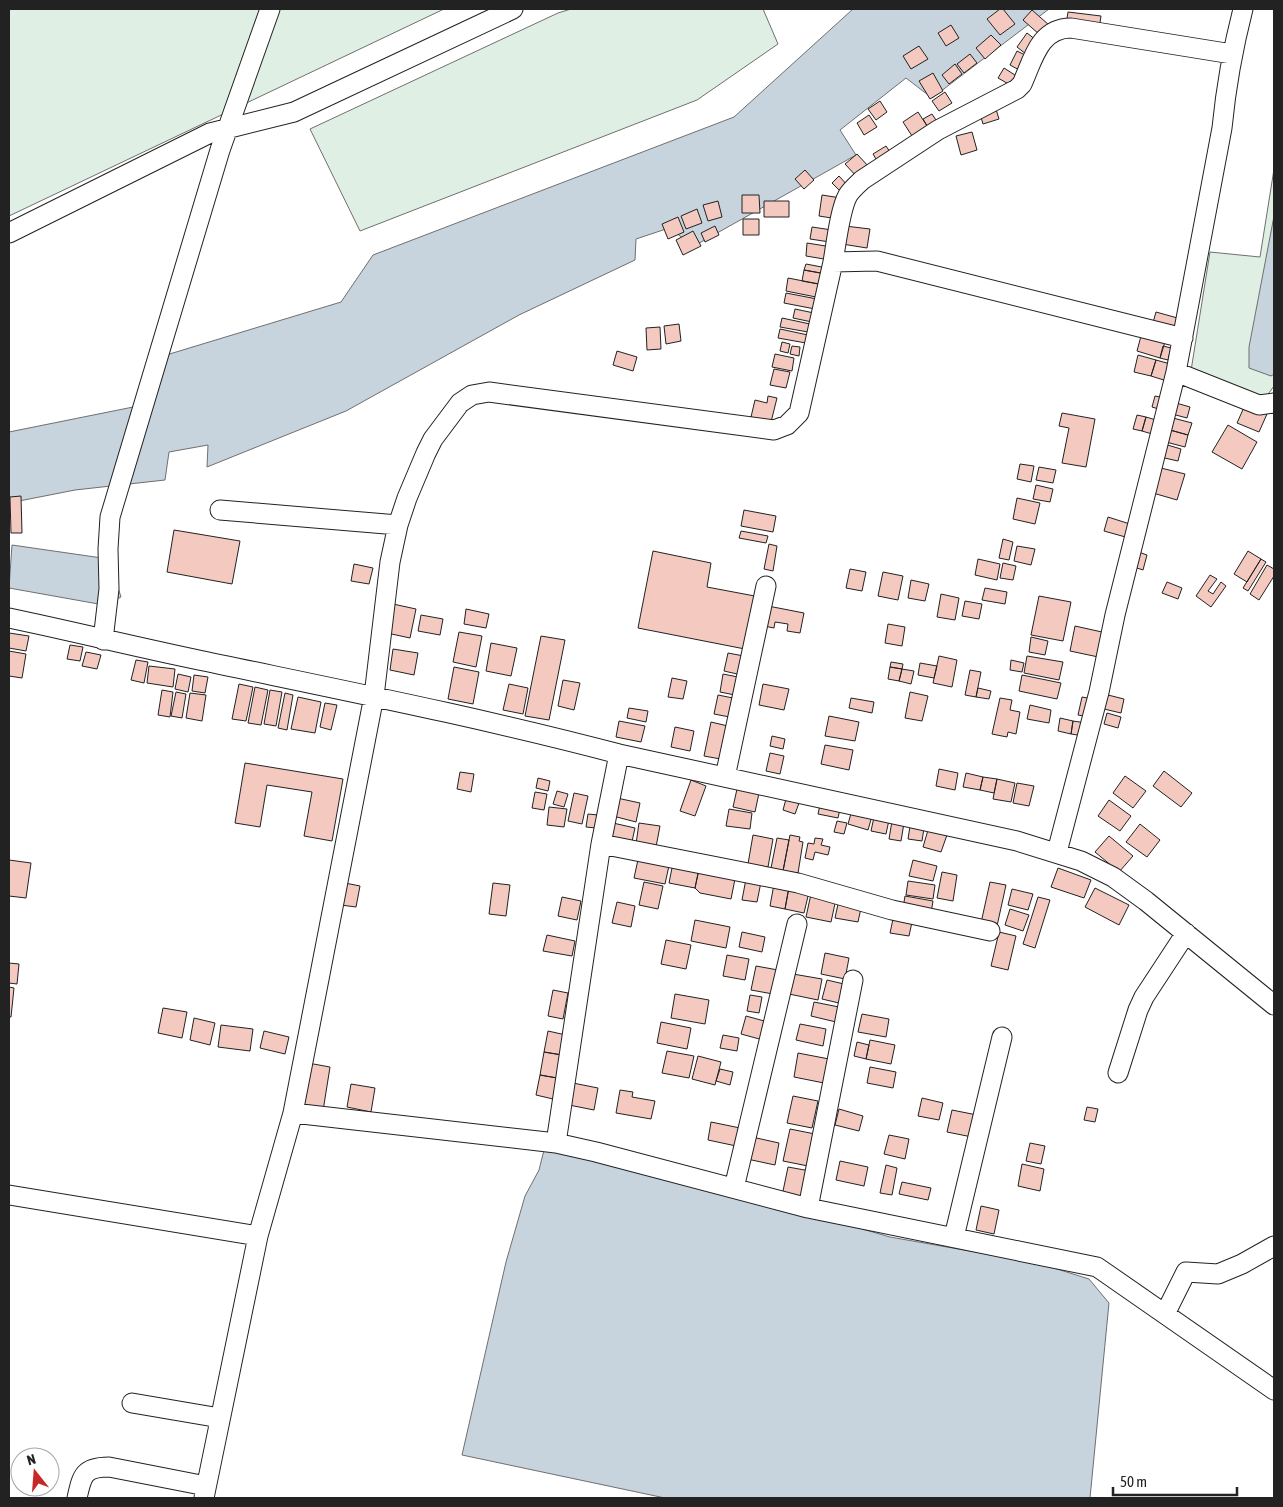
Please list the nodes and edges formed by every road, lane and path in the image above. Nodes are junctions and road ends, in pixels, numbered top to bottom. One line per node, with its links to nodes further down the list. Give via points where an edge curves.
1 (270, 9): 5 (street)
2 (513, 9): 5 (street, via 294,112)
3 (1243, 9): 4 (street)
4 (1232, 54): 7 (street, via 1071,28 1053,31 1040,44 1017,90 938,130 855,187 844,206); 8 (street, via 1222,128)
5 (228, 128): 6 (street, via 210,133); 15 (street, via 110,517 109,589)
6 (9, 233)
7 (833, 262): 8 (street, via 877,261); 12 (street, via 799,413 787,425 774,430 489,392 472,396 460,403 429,446)
8 (1183, 338): 9 (street)
9 (1176, 372): 10 (street, via 1260,405); 20 (street)
10 (1274, 403)
11 (220, 510): 12 (street)
12 (398, 525): 16 (street, via 390,562)
13 (766, 586): 18 (street)
14 (9, 618): 15 (street)
15 (104, 640): 16 (street)
16 (374, 696): 17 (street); 28 (street)
17 (619, 754): 18 (street); 19 (street)
18 (725, 776): 20 (street)
19 (601, 844): 22 (street, via 798,883 892,910); 29 (street)
20 (1057, 852): 23 (street, via 1113,877)
21 (797, 924): 30 (street)
22 (990, 931)
23 (1186, 933): 25 (street); 27 (street, via 1144,997)
24 (853, 980): 32 (street)
25 (1274, 1005)
26 (1002, 1037): 34 (street)
27 (1118, 1073)
28 (293, 1113): 29 (street); 33 (street)
29 (556, 1143): 30 (street)
30 (734, 1188): 32 (street)
31 (9, 1195): 33 (street)
32 (808, 1208): 34 (street)
33 (258, 1236): 39 (street)
34 (954, 1237): 36 (street, via 1097,1267)
35 (1274, 1246): 36 (street, via 1218,1274 1186,1272)
36 (1165, 1314): 37 (street)
37 (1274, 1390)
38 (132, 1402): 39 (street)
39 (220, 1418): 40 (street)
40 (205, 1492): 41 (street, via 98,1467 82,1477)
41 (77, 1498)

